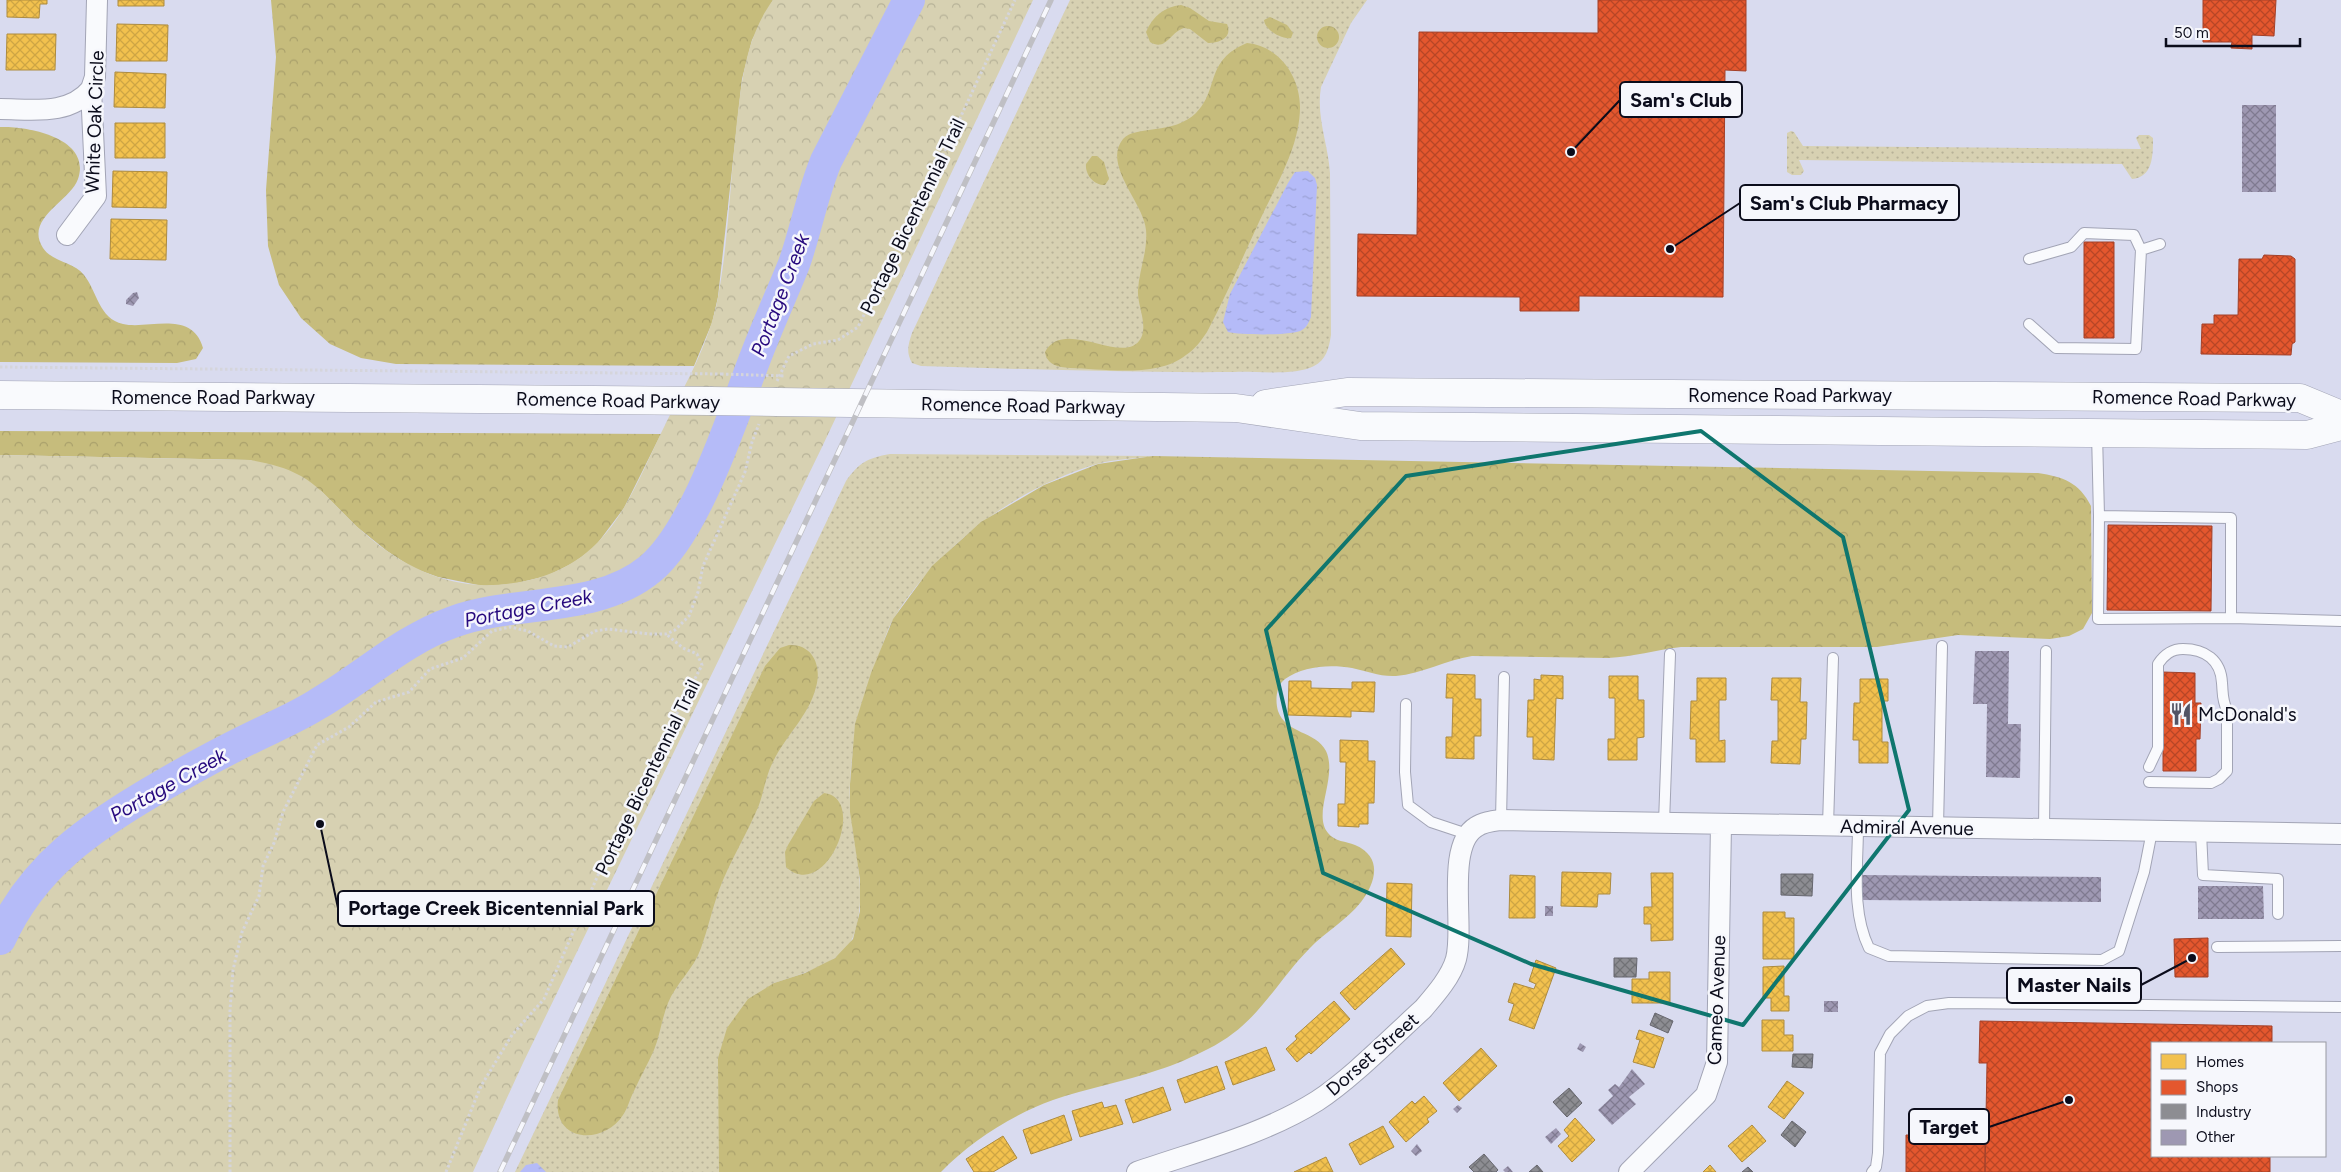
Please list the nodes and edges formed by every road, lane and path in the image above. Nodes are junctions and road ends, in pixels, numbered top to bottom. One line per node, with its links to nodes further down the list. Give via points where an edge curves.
1 (97, 0): 3 (street, White Oak Circle, via 96,77)
2 (1016, 0): 14 (path, Portage Bicentennial Trail, via 858,327 838,340 813,344 790,356)
3 (91, 89): 4 (street, via 74,104 62,108); 5 (street, White Oak Circle, via 96,196)
4 (0, 109)
5 (67, 235)
6 (2160, 244): 7 (lane)
7 (2141, 250): 8 (lane, via 2134,235 2084,233 2070,248); 9 (lane, via 2136,349 2056,348)
8 (2029, 259)
9 (2029, 324)
10 (0, 367): 11 (path, bridge)
11 (786, 376)
12 (0, 395): 14 (street, Romence Road Parkway, bridge)
13 (1810, 395): 15 (street, Romence Road Parkway, via 1347,392); 16 (street, Romence Road Parkway, via 2300,398); 18 (street)
14 (771, 401): 15 (street, Romence Road Parkway); 23 (path, Portage Bicentennial Trail, via 752,442 741,481 703,566 689,616)
15 (1236, 408): 18 (street, Romence Road Parkway, via 1360,426)
16 (2341, 415)
17 (2341, 426): 19 (street, Romence Road Parkway, via 2307,435)
18 (1810, 430): 19 (street, Romence Road Parkway)
19 (2097, 433): 20 (lane)
20 (2099, 516): 21 (lane, via 2231,518); 21 (lane, via 2098,620)
21 (2231, 618): 22 (lane)
22 (2341, 621)
23 (666, 634): 47 (path, via 608,628 595,631 568,646 554,646 528,631 510,627 492,631 463,658 430,669 409,692 376,702 349,727 317,745 283,812 263,866 259,896 242,932 233,970); 48 (path, Portage Bicentennial Trail, via 683,648 697,654 702,665 598,875 544,999 512,1035 481,1086)
24 (1942, 646): 37 (lane)
25 (2046, 651): 38 (lane)
26 (1670, 654): 33 (lane)
27 (1833, 658): 35 (lane)
28 (1504, 677): 32 (lane)
29 (1406, 704): 39 (lane, via 1408,804 1431,822)
30 (2149, 767): 31 (lane, via 2158,748 2158,664 2171,651 2198,649 2209,655 2221,673 2222,701 2228,710 2227,771 2211,783)
31 (2149, 782)
32 (1501, 820): 33 (street, Admiral Avenue); 39 (street, Admiral Avenue)
33 (1664, 823): 34 (street, Admiral Avenue)
34 (1721, 824): 35 (street, Admiral Avenue); 50 (street, Cameo Avenue, via 1717,1062 1706,1095)
35 (1828, 826): 36 (street, Admiral Avenue)
36 (1858, 826): 37 (street, Admiral Avenue); 40 (lane, via 1857,903 1862,934 1869,948 1889,956 2102,960 2119,951 2144,872)
37 (1938, 827): 38 (street, Admiral Avenue)
38 (2044, 829): 40 (street, Admiral Avenue)
39 (1471, 831): 49 (street, Dorset Street, via 1462,844 1459,858 1459,946 1456,961 1423,1009 1317,1101 1298,1112 1242,1136)
40 (2152, 831): 41 (street, Admiral Avenue)
41 (2201, 832): 42 (street, Admiral Avenue); 43 (lane, via 2202,875 2278,879)
42 (2341, 834)
43 (2278, 914)
44 (2341, 946): 45 (lane)
45 (2217, 947)
46 (2341, 1007): 51 (lane, via 1948,1003 1927,1006 1908,1016 1890,1034 1880,1053 1878,1153)
47 (230, 1172)
48 (446, 1172)
49 (1137, 1172)
50 (1630, 1172)
51 (1872, 1172)

